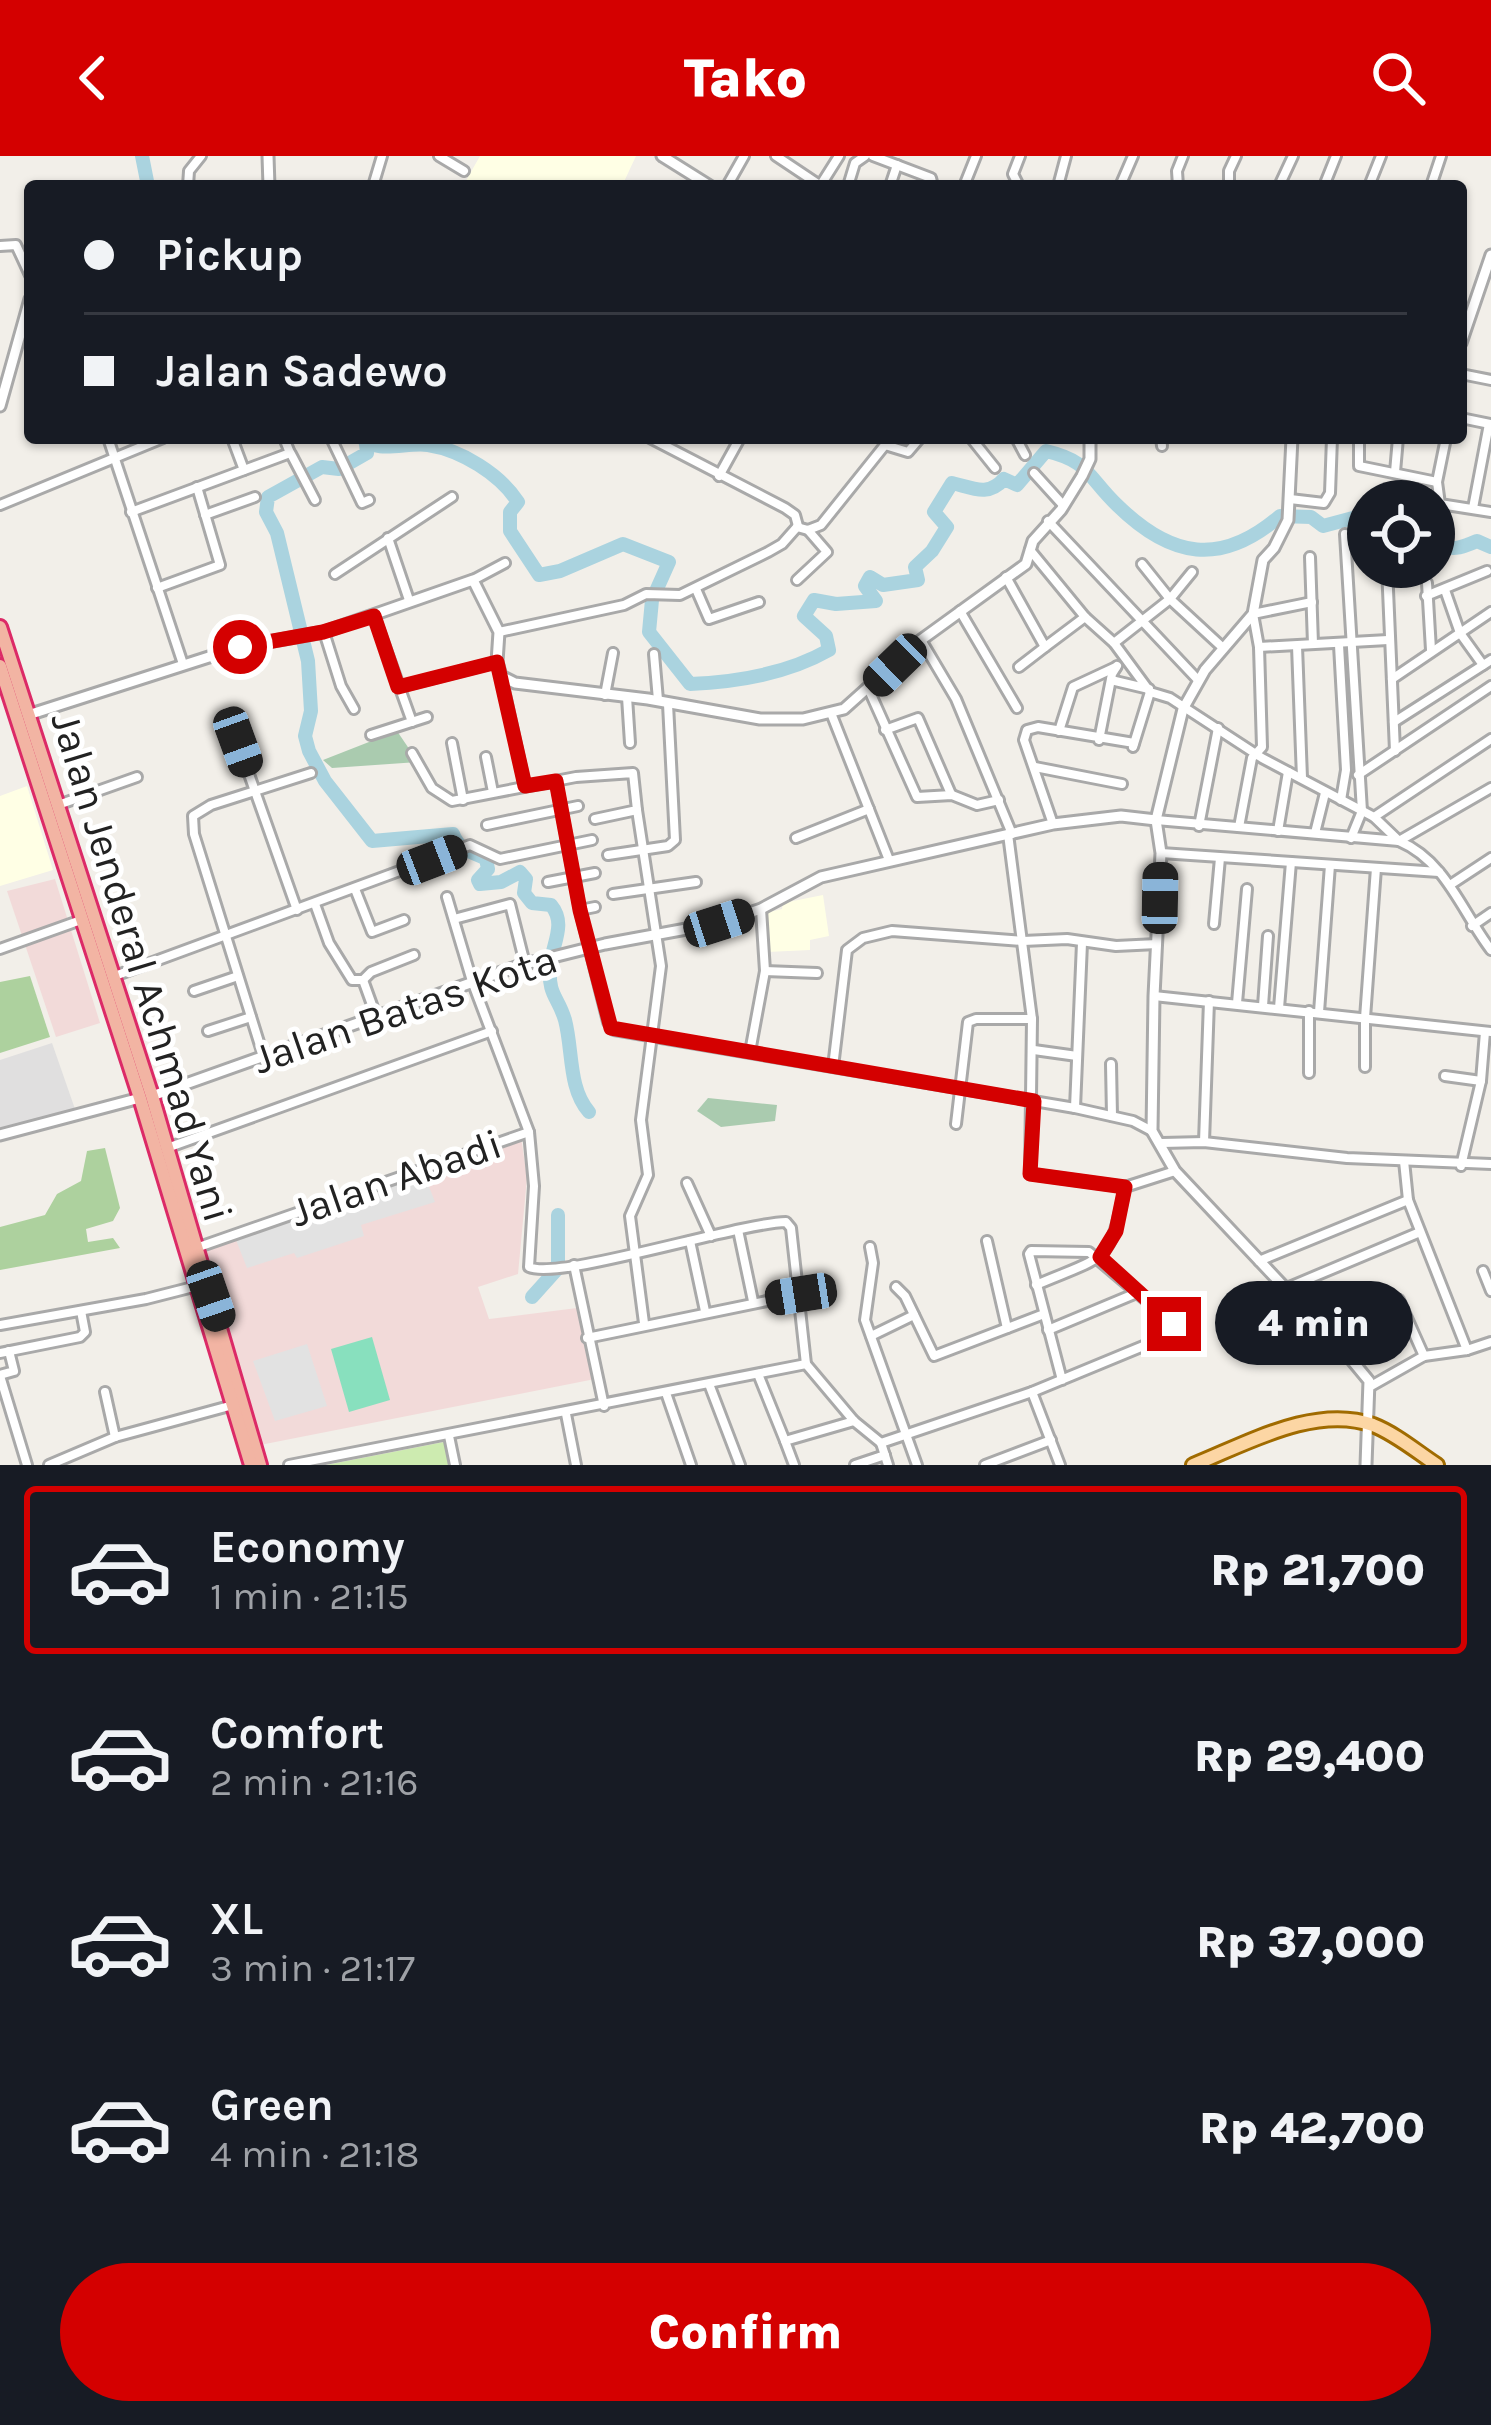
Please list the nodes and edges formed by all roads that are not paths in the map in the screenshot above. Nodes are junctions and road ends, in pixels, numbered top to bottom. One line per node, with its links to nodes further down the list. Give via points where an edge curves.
1 (439, 156): 6 (street)
2 (662, 156): 7 (street)
3 (776, 156): 8 (street)
4 (875, 156): 5 (street); 9 (street, via 855,163)
5 (897, 166): 10 (street); 11 (street)
6 (464, 171)
7 (700, 180)
8 (813, 180)
9 (850, 180)
10 (892, 180)
11 (932, 180)
12 (0, 246): 14 (street, via 16,244)
13 (1491, 255): 16 (street)
14 (24, 262)
15 (24, 320): 17 (street)
16 (1467, 326)
17 (0, 406)
18 (1490, 424): 56 (street)
19 (110, 444): 39 (street)
20 (147, 444): 39 (street)
21 (234, 444): 41 (street)
22 (286, 444): 37 (street)
23 (333, 444): 52 (street, via 362,502)
24 (661, 444): 44 (street)
25 (737, 444): 44 (street)
26 (882, 444): 62 (street, via 830,517)
27 (888, 444): 28 (street, via 908,452)
28 (915, 444)
29 (976, 444): 40 (street)
30 (1019, 444): 38 (street)
31 (1090, 444): 54 (street, via 1090,459)
32 (1292, 444): 50 (street)
33 (1332, 444): 50 (street, via 1324,503)
34 (1359, 444): 42 (street, via 1359,466)
35 (1397, 444): 42 (street)
36 (1445, 444): 46 (street)
37 (290, 454): 41 (street); 51 (street)
38 (1025, 455)
39 (115, 456): 53 (street); 57 (street)
40 (995, 468)
41 (244, 470): 47 (street)
42 (1395, 472): 45 (street)
43 (1034, 473): 54 (street)
44 (718, 476): 61 (street, via 785,508)
45 (1429, 480)
46 (1437, 480)
47 (197, 488): 57 (street); 59 (street)
48 (255, 497): 59 (street)
49 (452, 497): 64 (street)
50 (1290, 499): 87 (street, via 1289,517 1263,560)
51 (315, 500)
52 (369, 500)
53 (0, 505)
54 (1063, 505): 60 (street)
55 (1455, 506): 56 (street)
56 (1473, 508): 58 (street)
57 (131, 512): 75 (street)
58 (1491, 512)
59 (205, 514): 75 (street, via 218,567)
60 (1048, 521): 65 (street); 90 (street)
61 (797, 527): 62 (street); 78 (street, via 782,544)
62 (808, 530): 74 (street, via 827,552)
63 (1345, 534): 97 (street)
64 (388, 538): 71 (street); 82 (street)
65 (1030, 550): 72 (street); 89 (street)
66 (1310, 557): 84 (street)
67 (505, 563): 73 (street)
68 (1142, 564): 81 (street)
69 (1487, 571): 79 (street)
70 (1192, 572): 81 (street)
71 (335, 574)
72 (1006, 577): 85 (street); 103 (street)
73 (473, 580): 82 (street); 92 (street)
74 (797, 580)
75 (157, 588): 111 (street)
76 (1387, 588): 96 (street)
77 (1427, 588): 80 (street)
78 (696, 589): 83 (street, via 709,619); 92 (street)
79 (1445, 590): 80 (street); 93 (street)
80 (1426, 596): 105 (street)
81 (1170, 599): 90 (street); 104 (street)
82 (409, 600): 88 (street)
83 (759, 602)
84 (1312, 602): 87 (street); 99 (street)
85 (960, 611): 95 (street); 125 (street)
86 (1491, 612): 93 (street)
87 (1253, 614): 101 (street); 104 (street)
88 (374, 616): 91 (street); 119 (street)
89 (1084, 617): 98 (street); 103 (street)
90 (1140, 623): 98 (street); 116 (street)
91 (323, 632): 111 (street); 126 (street)
92 (499, 632): 108 (street)
93 (1460, 633): 105 (street); 109 (street)
94 (1, 634): 110 (highway, Jalan Jenderal Achmad Yani)
95 (921, 640): 120 (street); 161 (street)
96 (1388, 640): 97 (street); 117 (street)
97 (1350, 642): 100 (street); 149 (street)
98 (1114, 643): 112 (street)
99 (1313, 644): 100 (street); 102 (street)
100 (1339, 645): 162 (street)
101 (1259, 646): 102 (street); 144 (street)
102 (1298, 646): 151 (street)
103 (1045, 647): 113 (street)
104 (1222, 647): 116 (street)
105 (1431, 650): 117 (street)
106 (613, 653): 122 (street)
107 (654, 654): 124 (street)
108 (497, 662): 114 (street); 119 (street)
109 (1487, 662): 132 (street)
110 (4, 663): 129 (highway, Jalan Jenderal Achmad Yani); 211 (highway, Jalan Jenderal Achmad Yani)
111 (183, 664): 129 (street)
112 (1120, 664): 115 (street); 121 (street); 135 (street, via 1073,687)
113 (1019, 667)
114 (501, 676): 122 (street); 154 (street)
115 (1111, 680): 121 (street); 138 (street)
116 (1198, 680): 127 (street)
117 (1391, 680): 132 (street)
118 (1491, 686): 142 (street)
119 (398, 687): 131 (street)
120 (869, 690): 128 (street); 134 (street)
121 (1150, 690): 127 (street); 138 (street, via 1133,746)
122 (605, 695): 123 (street)
123 (627, 697): 124 (street); 140 (street)
124 (663, 702): 128 (street, via 760,719); 184 (street, via 676,836 668,846)
125 (1017, 708)
126 (354, 709)
127 (1183, 709): 133 (street); 171 (street)
128 (831, 713): 166 (street)
129 (28, 715): 163 (highway, Jalan Jenderal Achmad Yani)
130 (428, 717): 131 (street)
131 (412, 722): 136 (street)
132 (1392, 723): 142 (street)
133 (1218, 728): 144 (street); 174 (street)
134 (885, 730): 159 (street, via 917,797); 159 (street, via 918,718)
135 (1060, 731): 138 (street); 146 (street, via 1027,730)
136 (371, 736)
137 (1491, 739): 169 (street)
138 (1100, 740)
139 (238, 742): 157 (street)
140 (631, 742)
141 (452, 743): 160 (street)
142 (1395, 751): 149 (street)
143 (412, 753): 160 (street, via 435,791)
144 (1256, 754): 147 (street); 175 (street)
145 (486, 758): 156 (street)
146 (1035, 767): 153 (street); 172 (street)
147 (1288, 772): 151 (street); 176 (street)
148 (310, 773): 157 (street)
149 (1357, 776): 165 (street)
150 (137, 777): 163 (street)
151 (1302, 780): 158 (street)
152 (556, 781): 154 (street); 167 (street); 168 (street, via 633,773)
153 (1122, 784)
154 (525, 786): 156 (street)
155 (1491, 788): 182 (street)
156 (494, 792): 160 (street)
157 (256, 793): 207 (street); 216 (street, via 193,816)
158 (1325, 793): 162 (street); 177 (street)
159 (952, 795): 161 (street, via 977,806)
160 (463, 800)
161 (999, 800): 178 (street)
162 (1341, 800): 165 (street)
163 (58, 805): 229 (highway, Jalan Jenderal Achmad Yani)
164 (578, 806): 167 (street)
165 (1362, 808): 169 (street); 180 (street)
166 (869, 809): 179 (street); 189 (street)
167 (561, 810): 173 (street); 183 (street)
168 (637, 810): 170 (street); 184 (street)
169 (1374, 816): 182 (street)
170 (595, 819)
171 (1156, 820): 172 (street, Jalan Batas Kota); 174 (street, Jalan Batas Kota); 185 (street)
172 (1053, 824): 178 (street, Jalan Batas Kota)
173 (487, 825)
174 (1199, 826): 175 (street, Jalan Batas Kota)
175 (1239, 827): 176 (street, Jalan Batas Kota)
176 (1278, 831): 177 (street, Jalan Batas Kota)
177 (1316, 833): 180 (street, Jalan Batas Kota)
178 (1010, 834): 189 (street, Jalan Batas Kota); 218 (street)
179 (796, 838)
180 (1351, 838): 182 (street, Jalan Batas Kota)
181 (592, 840): 183 (street)
182 (1399, 841): 193 (street, Jalan Batas Kota)
183 (566, 844): 195 (street); 201 (street, via 500,859 474,845)
184 (643, 849): 186 (street); 199 (street)
185 (1161, 853): 187 (street); 220 (street)
186 (608, 855)
187 (1220, 858): 190 (street); 213 (street)
188 (1491, 858): 198 (street)
189 (889, 860): 206 (street, Jalan Batas Kota, via 821,877)
190 (1291, 862): 191 (street); 237 (street)
191 (1330, 865): 192 (street); 239 (street)
192 (1376, 868): 193 (street); 242 (street)
193 (1439, 872): 198 (street, Jalan Batas Kota)
194 (595, 873): 195 (street)
195 (573, 877): 196 (street); 208 (street)
196 (548, 882)
197 (696, 882): 199 (street)
198 (1450, 885): 214 (street, Jalan Batas Kota)
199 (650, 889): 202 (street); 215 (street)
200 (1247, 889): 235 (street)
201 (355, 890): 204 (street); 212 (street, via 373,932)
202 (613, 894)
203 (447, 897): 210 (street)
204 (315, 904): 207 (street); 230 (street, via 350,978)
205 (595, 907): 208 (street)
206 (761, 909): 215 (street, Jalan Batas Kota); 226 (street)
207 (297, 910): 216 (street)
208 (580, 910): 221 (street)
209 (1491, 914): 214 (street)
210 (454, 919): 225 (street, via 510,904); 231 (street)
211 (81, 920): 222 (street); 238 (highway, Jalan Jenderal Achmad Yani)
212 (404, 920)
213 (1214, 924)
214 (1472, 926): 223 (street, Jalan Batas Kota)
215 (659, 934): 221 (street, Jalan Batas Kota); 247 (street)
216 (227, 936): 228 (street); 229 (street)
217 (1268, 937): 236 (street)
218 (1023, 941): 219 (street); 243 (street); 253 (street, via 892,931 855,942 847,950)
219 (1082, 943): 220 (street); 251 (street)
220 (1159, 944): 233 (street)
221 (590, 948): 225 (street, Jalan Batas Kota); 247 (street, via 610,1025)
222 (0, 949)
223 (1491, 950)
224 (414, 955): 230 (street)
225 (525, 964): 231 (street, Jalan Batas Kota)
226 (765, 971): 227 (street); 249 (street)
227 (818, 973)
228 (238, 976): 232 (street); 241 (street)
229 (112, 977): 238 (highway, Jalan Jenderal Achmad Yani)
230 (362, 980): 240 (street)
231 (472, 981): 240 (street, Jalan Batas Kota); 245 (street)
232 (194, 991)
233 (1154, 996): 234 (street); 264 (street)
234 (1209, 1000): 235 (street); 267 (street)
235 (1237, 1004): 236 (street)
236 (1263, 1006): 237 (street)
237 (1279, 1008): 239 (street)
238 (117, 1009): 259 (highway, Jalan Jenderal Achmad Yani)
239 (1314, 1011): 242 (street); 255 (street)
240 (376, 1016): 250 (street, Jalan Batas Kota)
241 (250, 1017): 244 (street); 250 (street)
242 (1364, 1018): 246 (street); 254 (street)
243 (1032, 1019): 248 (street); 258 (street, via 968,1022)
244 (208, 1031)
245 (492, 1031): 265 (street); 269 (street)
246 (1488, 1032): 257 (street)
247 (651, 1034): 249 (street); 284 (street, via 641,1120 648,1175 631,1211)
248 (1034, 1050): 251 (street); 260 (street)
249 (750, 1052): 253 (street)
250 (263, 1055): 259 (street, Jalan Batas Kota)
251 (1077, 1056): 261 (street)
252 (1111, 1064): 262 (street)
253 (833, 1066): 258 (street)
254 (1365, 1067)
255 (1309, 1073)
256 (1445, 1076): 257 (street)
257 (1480, 1081): 272 (street)
258 (959, 1088): 260 (street); 263 (street)
259 (146, 1097): 266 (street, Jalan Batas Kota); 269 (highway, Jalan Jenderal Achmad Yani); 289 (highway, Jalan Jenderal Achmad Yani)
260 (1034, 1101): 261 (street); 275 (street, via 1034,1178)
261 (1075, 1108): 262 (street)
262 (1112, 1116): 264 (street)
263 (956, 1124)
264 (1152, 1131): 268 (street)
265 (530, 1132): 283 (street, Jalan Abadi); 287 (street, via 529,1267)
266 (0, 1135)
267 (1204, 1142): 268 (street); 270 (street)
268 (1162, 1143): 273 (street)
269 (166, 1149): 283 (highway, Jalan Jenderal Achmad Yani)
270 (1404, 1161): 272 (street); 276 (street)
271 (1491, 1164): 272 (street)
272 (1461, 1166)
273 (1175, 1171): 275 (street); 286 (street)
274 (687, 1183): 279 (street)
275 (1125, 1187): 285 (street, via 1116,1231)
276 (1408, 1200): 278 (street); 286 (street)
277 (738, 1230): 279 (street); 295 (street, via 789,1224); 296 (street)
278 (1420, 1232): 292 (street); 310 (street)
279 (711, 1236): 280 (street)
280 (690, 1241): 284 (street); 299 (street)
281 (987, 1241): 304 (street)
282 (870, 1247): 307 (street)
283 (195, 1248): 336 (highway, Jalan Jenderal Achmad Yani)
284 (633, 1253): 287 (street); 302 (street)
285 (1100, 1257): 290 (street); 290 (street, via 1079,1249 1031,1251); 294 (street)
286 (1258, 1261): 292 (street)
287 (574, 1265): 308 (street)
288 (1483, 1271): 293 (street)
289 (198, 1285): 298 (street); 322 (highway, Jalan Jenderal Achmad Yani)
290 (1036, 1285): 300 (street)
291 (896, 1287): 301 (street)
292 (1285, 1288): 297 (street); 306 (street)
293 (1491, 1291)
294 (1139, 1292): 305 (street); 316 (street, via 1174,1324 1173,1334)
295 (801, 1294): 296 (street); 313 (street)
296 (753, 1301): 299 (street)
297 (1251, 1303)
298 (81, 1311): 303 (street); 311 (street, via 80,1337)
299 (704, 1311): 302 (street)
300 (1044, 1314): 304 (street); 305 (street)
301 (914, 1315): 304 (street, via 934,1356); 307 (street)
302 (644, 1323): 308 (street)
303 (0, 1325)
304 (1007, 1328)
305 (1048, 1330): 316 (street)
306 (1332, 1334): 312 (street, via 1399,1300); 318 (street)
307 (871, 1336): 329 (street)
308 (587, 1338): 323 (street)
309 (1491, 1342): 310 (street)
310 (1467, 1350): 312 (street)
311 (4, 1352): 315 (street, via 14,1372)
312 (1424, 1356): 318 (street)
313 (806, 1364): 314 (street); 325 (street)
314 (758, 1374): 317 (street); 331 (street)
315 (0, 1376): 334 (street)
316 (1062, 1380): 320 (street)
317 (709, 1384): 321 (street); 341 (street)
318 (1370, 1386): 326 (street)
319 (105, 1391): 328 (street)
320 (1031, 1392): 329 (street); 330 (street)
321 (666, 1394): 323 (street); 340 (street)
322 (233, 1405): 328 (street); 336 (highway, Jalan Jenderal Achmad Yani)
323 (604, 1406): 324 (street)
324 (566, 1414): 327 (street); 339 (street)
325 (854, 1421): 331 (street); 332 (street)
326 (1368, 1423): 347 (main road, via 1308,1423); 348 (street); 349 (main road)
327 (449, 1436): 337 (street); 338 (street)
328 (115, 1437): 335 (street)
329 (906, 1437): 332 (street); 344 (street)
330 (1051, 1440): 345 (street); 346 (street)
331 (785, 1441): 342 (street)
332 (881, 1443): 333 (street)
333 (886, 1460): 343 (street)
334 (27, 1465)
335 (49, 1465)
336 (255, 1465)
337 (289, 1465)
338 (455, 1465)
339 (576, 1465)
340 (692, 1465)
341 (740, 1465)
342 (794, 1465)
343 (855, 1465)
344 (917, 1465)
345 (985, 1465)
346 (1060, 1465)
347 (1193, 1465)
348 (1366, 1465)
349 (1437, 1465)

